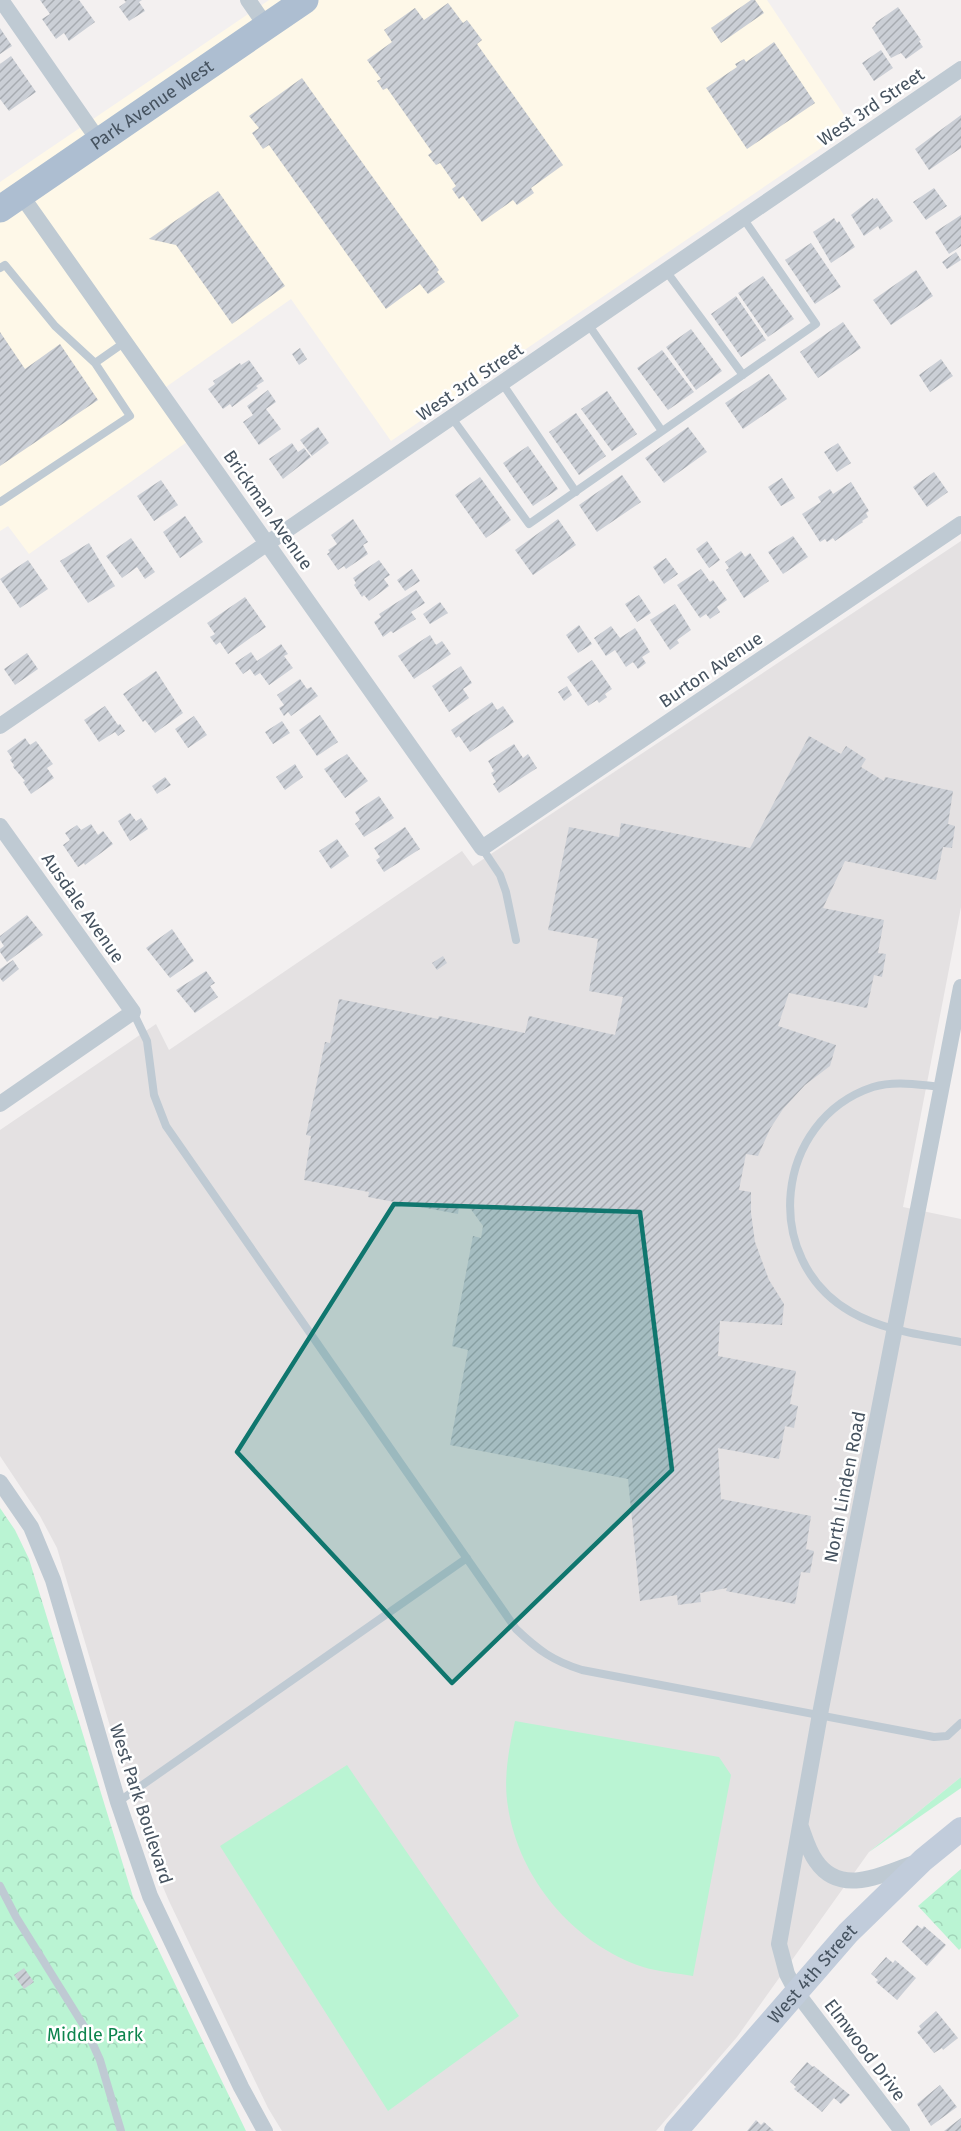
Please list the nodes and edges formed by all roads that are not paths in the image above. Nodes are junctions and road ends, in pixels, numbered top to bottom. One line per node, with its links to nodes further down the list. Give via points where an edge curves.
1 (1, 0): 6 (street)
2 (248, 0): 4 (street)
3 (305, 0): 4 (main road, Park Avenue West)
4 (266, 26): 6 (main road, Park Avenue West)
5 (961, 69): 8 (street, West 3rd Street)
6 (99, 141): 7 (main road, Park Avenue West)
7 (10, 202): 12 (street, Brickman Avenue)
8 (743, 218): 10 (street, West 3rd Street); 14 (lane, via 816,324)
9 (0, 268): 13 (lane, via 5,265 55,326)
10 (666, 271): 11 (street, West 3rd Street); 14 (lane)
11 (588, 324): 15 (street, West 3rd Street); 17 (lane)
12 (125, 342): 13 (lane); 21 (street, Brickman Avenue)
13 (95, 363): 19 (lane, via 130,416)
14 (743, 375): 17 (lane)
15 (502, 383): 16 (street, West 3rd Street); 18 (lane)
16 (452, 418): 18 (lane, via 529,524); 21 (street, West 3rd Street)
17 (662, 431): 18 (lane)
18 (576, 492)
19 (0, 502)
20 (961, 524): 24 (street, Burton Avenue)
21 (268, 543): 22 (street, West 3rd Street); 24 (street, Brickman Avenue)
22 (0, 726)
23 (0, 826): 27 (street, Ausdale Avenue)
24 (482, 848): 25 (lane, via 500,875)
25 (516, 940)
26 (961, 987): 28 (street, North Linden Road)
27 (133, 1012): 29 (street); 33 (lane, via 147,1041 154,1095 166,1126)
28 (942, 1087): 30 (street, North Linden Road); 30 (lane, via 892,1084 848,1099 819,1125 804,1148 790,1190 792,1237 814,1280 850,1312)
29 (0, 1104)
30 (896, 1329): 31 (lane); 34 (street, North Linden Road)
31 (961, 1342)
32 (0, 1482): 36 (street, West Park Boulevard, via 31,1527 53,1580)
33 (467, 1558): 34 (lane, via 516,1629 542,1653 561,1663); 36 (lane)
34 (820, 1714): 35 (lane, via 934,1737 947,1736); 37 (street, North Linden Road)
35 (961, 1723)
36 (118, 1802): 43 (street, West Park Boulevard, via 161,1923)
37 (801, 1827): 39 (street, via 815,1861 840,1879 856,1882); 41 (street, North Linden Road, via 780,1944 787,1974)
38 (961, 1829): 39 (main road, West 4th Street)
39 (923, 1860): 41 (main road, West 4th Street, via 848,1933)
40 (0, 1886): 42 (lane, via 87,2031)
41 (797, 1993): 44 (main road, West 4th Street); 45 (street, Elmwood Drive)
42 (121, 2131)
43 (265, 2131)
44 (676, 2131)
45 (902, 2131)

